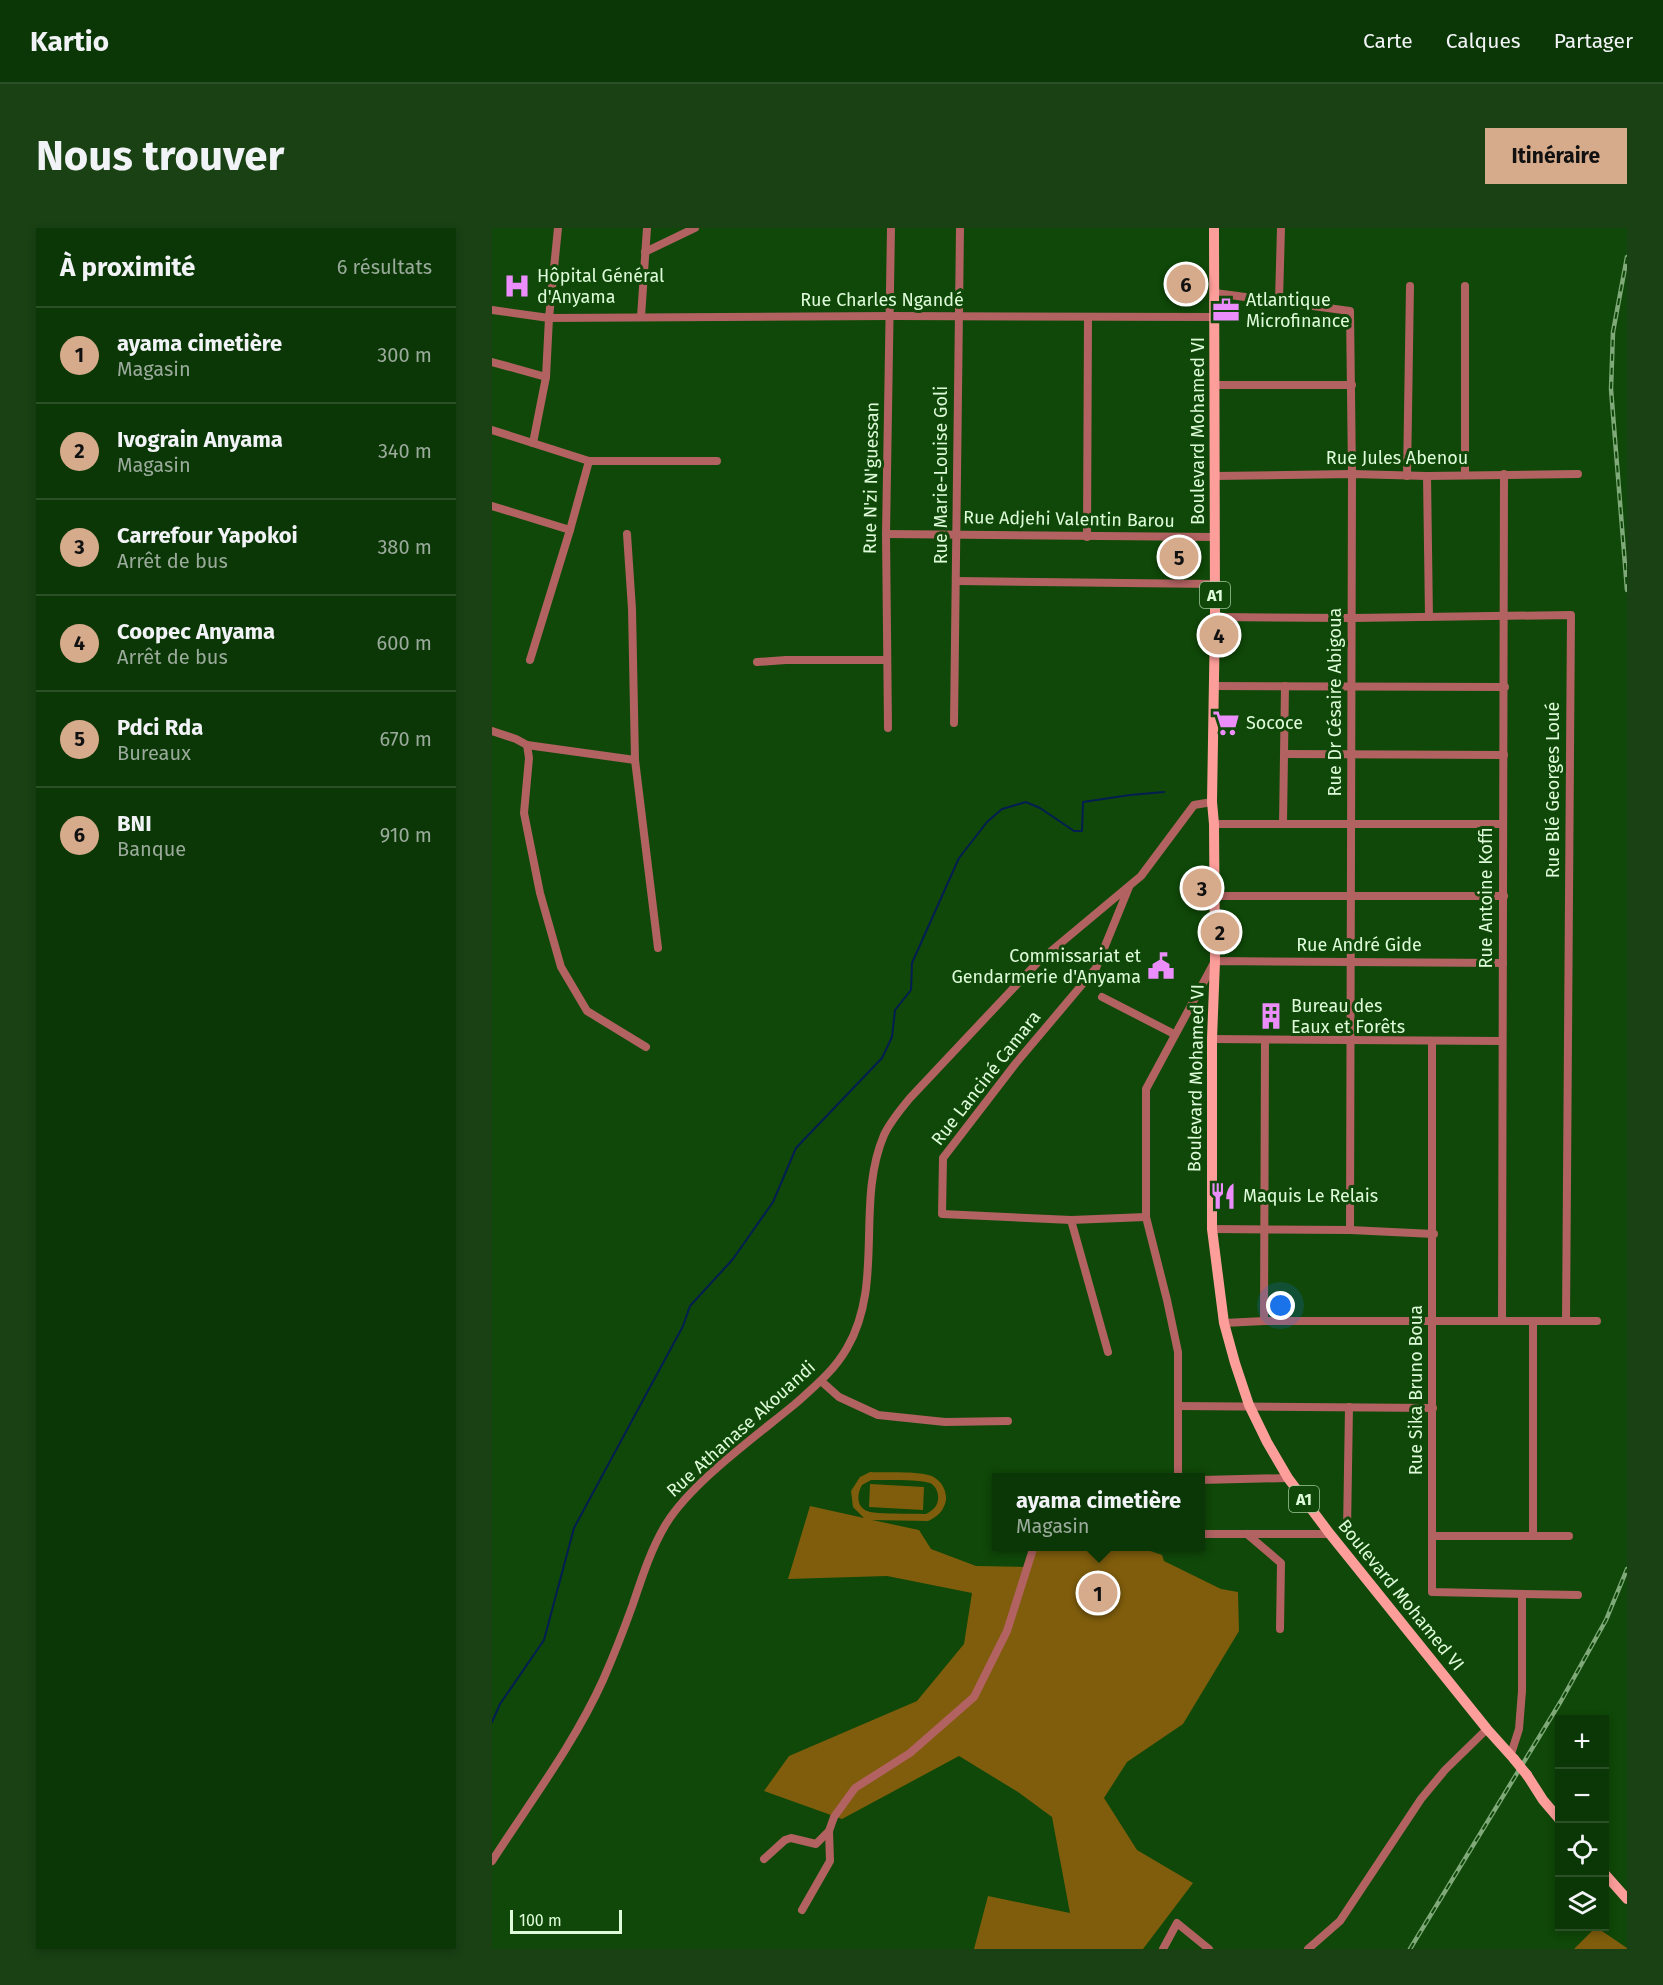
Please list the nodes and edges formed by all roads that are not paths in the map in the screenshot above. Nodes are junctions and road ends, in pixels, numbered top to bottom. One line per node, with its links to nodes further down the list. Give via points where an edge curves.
1 (558, 228): 18 (street)
2 (646, 228): 8 (street)
3 (696, 228): 8 (street)
4 (891, 228): 15 (street, Rue N'zi N'guessan)
5 (960, 228): 16 (street, Rue Marie-Louise Goli)
6 (1214, 228): 11 (main road, Boulevard Mohamed VI / A1)
7 (1281, 228): 12 (street)
8 (645, 252): 14 (street)
9 (1410, 286): 33 (street)
10 (1465, 286): 31 (street)
11 (1215, 293): 12 (street, Rue Dr Césaire Abigoua); 17 (main road, Boulevard Mohamed VI / A1)
12 (1280, 301): 23 (street, Rue Dr Césaire Abigoua, via 1350,311)
13 (492, 310): 18 (street, Rue Charles Ngandé)
14 (641, 316): 15 (street, Rue Charles Ngandé); 18 (street, Rue Charles Ngandé)
15 (891, 316): 16 (street, Rue Charles Ngandé); 38 (street, Rue N'zi N'guessan)
16 (959, 317): 19 (street, Rue Charles Ngandé); 39 (street, Rue Marie-Louise Goli)
17 (1215, 317): 19 (street, Rue Charles Ngandé); 22 (main road, Boulevard Mohamed VI / A1)
18 (549, 318): 21 (street)
19 (1088, 318): 40 (street)
20 (492, 362): 21 (street)
21 (546, 377): 25 (street)
22 (1214, 385): 23 (street); 32 (main road, Boulevard Mohamed VI / A1)
23 (1352, 385): 28 (street, Rue Dr Césaire Abigoua)
24 (492, 430): 25 (street)
25 (533, 442): 26 (street)
26 (589, 461): 27 (street); 36 (street)
27 (717, 461)
28 (1352, 474): 32 (street, Rue Jules Abenou); 33 (street, Rue Jules Abenou); 47 (street, Rue Dr Césaire Abigoua)
29 (1504, 474): 30 (street, Rue Jules Abenou); 31 (street, Rue Jules Abenou); 46 (street, Rue Antoine Koffi)
30 (1578, 474)
31 (1465, 475): 34 (street, Rue Jules Abenou)
32 (1215, 476): 41 (main road, Boulevard Mohamed VI / A1)
33 (1407, 476): 34 (street, Rue Jules Abenou)
34 (1427, 476): 45 (street)
35 (492, 506): 36 (street)
36 (570, 530): 48 (street)
37 (627, 534): 62 (street)
38 (886, 534): 39 (street, Rue Adjehi Valentin Barou); 49 (street, Rue N'zi N'guessan)
39 (957, 535): 40 (street, Rue Adjehi Valentin Barou); 42 (street, Rue Marie-Louise Goli)
40 (1087, 537): 41 (street, Rue Adjehi Valentin Barou)
41 (1215, 537): 43 (main road, Boulevard Mohamed VI / A1)
42 (957, 581): 43 (street); 55 (street, Rue Marie-Louise Goli)
43 (1214, 584): 44 (main road, Boulevard Mohamed VI / A1)
44 (1215, 617): 47 (street, Rue Blé Georges Loué); 51 (main road, Boulevard Mohamed VI / A1)
45 (1429, 617): 46 (street, Rue Blé Georges Loué); 47 (street, Rue Blé Georges Loué)
46 (1504, 617): 54 (street, Rue Antoine Koffi); 93 (street, Rue Blé Georges Loué, via 1571,615)
47 (1352, 618): 53 (street, Rue Dr Césaire Abigoua)
48 (530, 660)
49 (887, 660): 50 (street); 56 (street, Rue N'zi N'guessan)
50 (757, 663)
51 (1213, 686): 52 (street); 63 (main road, Boulevard Mohamed VI / A1)
52 (1285, 686): 53 (street); 59 (street)
53 (1350, 687): 54 (street); 60 (street, Rue Dr Césaire Abigoua)
54 (1505, 687): 61 (street, Rue Antoine Koffi)
55 (954, 723)
56 (888, 728)
57 (492, 731): 58 (street)
58 (527, 745): 62 (street); 83 (street, via 524,813 540,893 561,967 587,1011)
59 (1285, 754): 60 (street); 65 (street)
60 (1351, 755): 61 (street); 66 (street, Rue Dr Césaire Abigoua)
61 (1504, 755): 67 (street, Rue Antoine Koffi)
62 (634, 760): 72 (street)
63 (1212, 802): 64 (main road, Boulevard Mohamed VI / A1); 68 (street, Rue Athanase Akouandi, via 1194,805)
64 (1214, 824): 65 (street); 69 (main road, Boulevard Mohamed VI / A1)
65 (1283, 824): 66 (street)
66 (1350, 824): 67 (street); 70 (street, Rue Dr Césaire Abigoua)
67 (1503, 824): 71 (street, Rue Antoine Koffi)
68 (1129, 887): 85 (street, Rue Lanciné Camara, via 1096,968 943,1158 942,1214); 98 (street, Rue Athanase Akouandi, via 1038,962 910,1098 890,1125 877,1155 871,1183 864,1303 847,1348)
69 (1214, 896): 70 (street); 74 (main road, Boulevard Mohamed VI / A1)
70 (1351, 896): 71 (street); 73 (street, Rue Dr Césaire Abigoua)
71 (1504, 896): 75 (street, Rue Antoine Koffi)
72 (658, 948)
73 (1351, 961): 74 (street, Rue André Gide); 75 (street, Rue André Gide); 80 (street, Rue Dr Césaire Abigoua)
74 (1215, 962): 77 (street); 78 (main road, Boulevard Mohamed VI / A1)
75 (1503, 963): 82 (street, Rue Antoine Koffi)
76 (1102, 997): 77 (street)
77 (1174, 1034): 84 (street, via 1146,1089)
78 (1212, 1039): 79 (street); 86 (main road, Boulevard Mohamed VI / A1)
79 (1265, 1040): 80 (street); 87 (street)
80 (1351, 1040): 81 (street); 88 (street, Rue Dr Césaire Abigoua)
81 (1432, 1041): 82 (street); 89 (street, Rue Sika Bruno Boua)
82 (1502, 1041): 91 (street, Rue Antoine Koffi)
83 (646, 1047)
84 (1146, 1217): 85 (street, Rue Lanciné Camara); 100 (street, via 1178,1353)
85 (1071, 1220): 97 (street)
86 (1212, 1229): 87 (street); 96 (main road, Boulevard Mohamed VI / A1)
87 (1264, 1230): 88 (street); 90 (street)
88 (1350, 1230): 89 (street)
89 (1434, 1234): 95 (street, Rue Sika Bruno Boua)
90 (1264, 1321): 95 (street); 96 (street)
91 (1502, 1321): 92 (street); 95 (street)
92 (1533, 1321): 93 (street); 112 (street)
93 (1566, 1321): 94 (street)
94 (1597, 1321)
95 (1432, 1322): 102 (street, Rue Sika Bruno Boua)
96 (1224, 1323): 99 (main road, Boulevard Mohamed VI / A1)
97 (1108, 1352)
98 (821, 1382): 103 (street, via 839,1396 878,1415 945,1422); 123 (street, Rue Athanase Akouandi, via 707,1478 666,1524 646,1563 604,1678 587,1713)
99 (1249, 1405): 100 (street); 101 (street); 105 (main road, Boulevard Mohamed VI / A1)
100 (1178, 1406): 104 (street)
101 (1349, 1407): 102 (street); 107 (street)
102 (1433, 1408): 111 (street, Rue Sika Bruno Boua)
103 (1008, 1422)
104 (1178, 1473)
105 (1288, 1478): 106 (street); 110 (main road, Boulevard Mohamed VI / A1)
106 (1205, 1480)
107 (1347, 1531)
108 (1205, 1534): 109 (street)
109 (1246, 1534): 110 (street); 117 (street, via 1281,1563)
110 (1330, 1534): 118 (main road, Boulevard Mohamed VI / A1)
111 (1432, 1536): 112 (street); 115 (street, Rue Sika Bruno Boua, via 1432,1592)
112 (1533, 1536): 113 (street)
113 (1569, 1536)
114 (1032, 1551): 121 (street, via 1006,1631 974,1697 910,1753 855,1788)
115 (1522, 1594): 116 (street, Rue Sika Bruno Boua); 119 (street, via 1522,1691)
116 (1578, 1594)
117 (1280, 1629)
118 (1487, 1730): 119 (main road, Boulevard Mohamed VI / A1); 129 (street, via 1427,1792 1340,1921)
119 (1513, 1756): 120 (main road, Boulevard Mohamed VI / A1, bridge)
120 (1555, 1814)
121 (829, 1831): 122 (street, via 816,1844 784,1840); 126 (street, via 830,1861)
122 (764, 1859)
123 (492, 1861)
124 (1608, 1877): 125 (main road)
125 (1627, 1899)
126 (802, 1910)
127 (1163, 1949): 128 (street, via 1177,1923)
128 (1209, 1949)
129 (1308, 1949)

